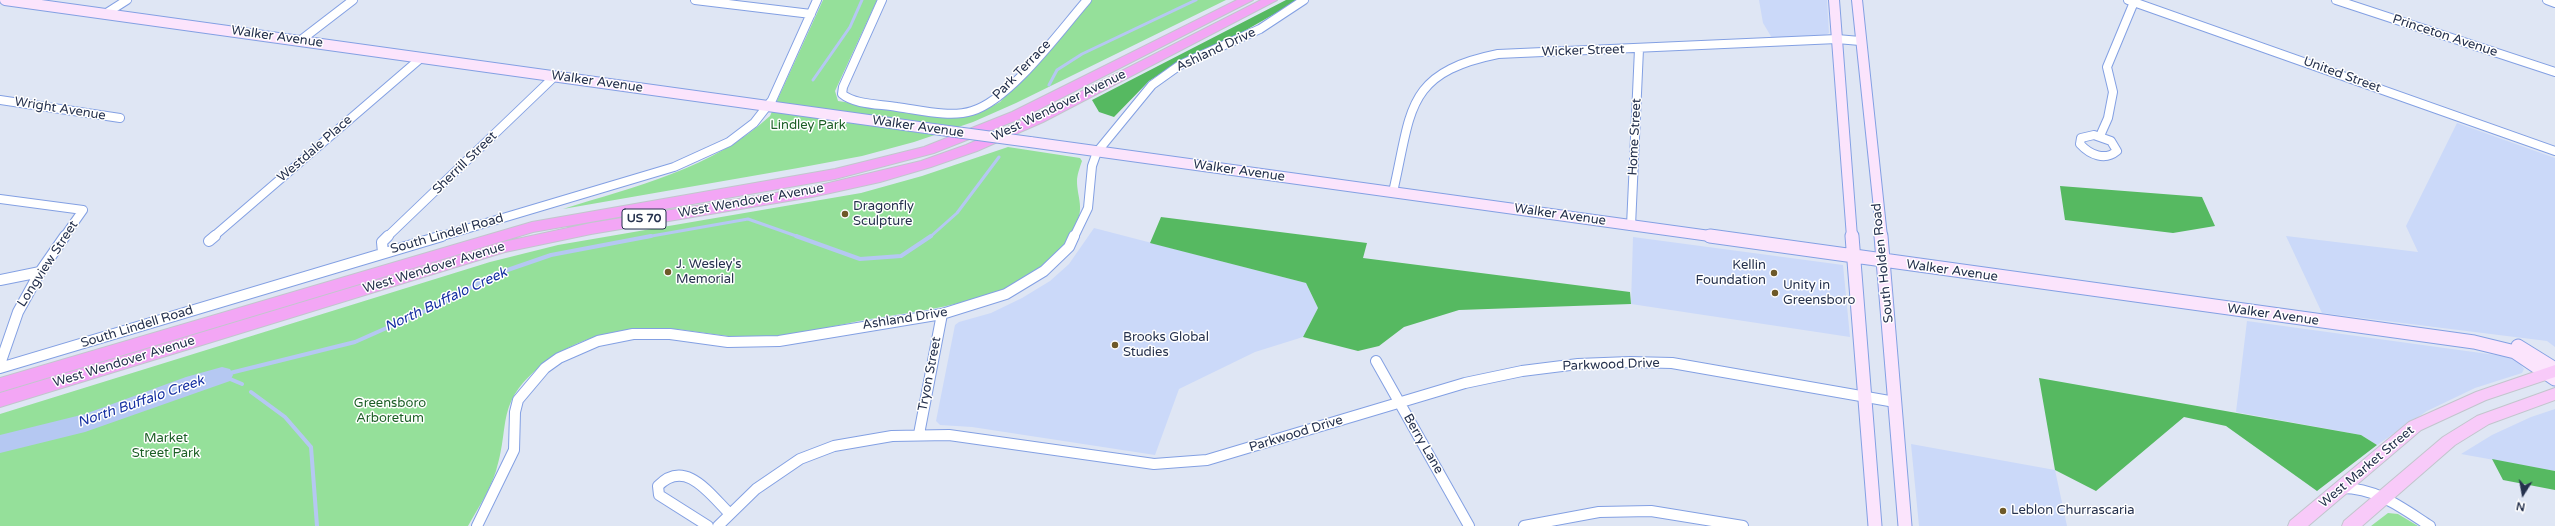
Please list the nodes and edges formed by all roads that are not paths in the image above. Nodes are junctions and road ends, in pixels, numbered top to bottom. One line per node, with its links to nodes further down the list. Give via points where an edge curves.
1 (5, 0): 17 (street, Walker Avenue)
2 (127, 0): 17 (street)
3 (353, 0): 20 (street)
4 (696, 0): 18 (street)
5 (817, 0): 18 (street, South Lindell Road)
6 (882, 0): 7 (street, Park Terrace, via 847,77 842,94 848,99 953,114 971,112 995,100)
7 (1087, 0)
8 (1247, 0): 46 (highway, West Wendover Avenue / US 70, via 1017,114 929,150 835,174 532,227)
9 (1271, 0): 49 (highway, West Wendover Avenue / US 70, via 1003,135 945,158 856,183 576,230 502,247)
10 (1304, 0): 31 (street, Ashland Drive, via 1254,32 1180,65 1152,85)
11 (1834, 0): 19 (street, South Holden Road)
12 (1857, 0): 21 (street, South Holden Road)
13 (2336, 0): 24 (street, Princeton Avenue)
14 (2547, 0): 16 (street)
15 (2131, 1): 29 (street, via 2107,67 2113,92 2108,118); 30 (street, United Street)
16 (2555, 3)
17 (105, 14): 20 (street, Walker Avenue)
18 (811, 14): 27 (street, South Lindell Road)
19 (1837, 39): 21 (street, Wicker Street); 22 (street, Wicker Street); 37 (street, South Holden Road)
20 (301, 40): 23 (street, Walker Avenue)
21 (1860, 41): 38 (street, South Holden Road)
22 (1640, 49): 32 (street, Wicker Street, via 1498,54 1450,67 1426,84 1413,105); 34 (street, Home Street)
23 (421, 58): 25 (street, Walker Avenue); 35 (street, Westdale Place)
24 (2555, 72)
25 (555, 76): 27 (street, Walker Avenue); 36 (street, Sherrill Street, via 382,242)
26 (0, 100): 28 (street, Wright Avenue)
27 (769, 105): 31 (street, Walker Avenue, bridge); 36 (street, South Lindell Road, via 749,127 729,141 674,167)
28 (120, 118)
29 (2100, 136)
30 (2555, 151)
31 (1097, 152): 32 (street, Walker Avenue); 41 (street, Ashland Drive, via 1092,166 1088,208 1083,222 1066,250 1044,271 1006,294)
32 (1393, 192): 34 (street, Walker Avenue)
33 (0, 199): 39 (street, Longview Street, via 83,210)
34 (1631, 226): 37 (street, Walker Avenue)
35 (209, 241)
36 (382, 253): 44 (street, South Lindell Road)
37 (1854, 258): 38 (street, Walker Avenue); 48 (street, South Holden Road)
38 (1884, 261): 45 (street, Walker Avenue, via 2474,342 2515,352); 50 (street, South Holden Road)
39 (40, 272): 40 (street); 43 (street, Longview Street, via 18,312)
40 (0, 280)
41 (942, 314): 52 (street, Tryon Street); 56 (street, Ashland Drive, via 772,341 728,342 670,334 633,334 598,341 574,351 545,368 518,400 515,412 514,450)
42 (1376, 361): 51 (street, Berry Lane)
43 (0, 364)
44 (0, 368)
45 (2553, 373): 53 (main road, West Market Street, via 2481,396 2415,426)
46 (0, 385)
47 (2555, 394): 54 (main road, via 2483,420 2449,441)
48 (1864, 396): 50 (street, Parkwood Drive); 51 (street, Parkwood Drive, via 1698,367 1630,362 1578,364 1522,371 1465,383); 62 (street, South Holden Road)
49 (0, 400)
50 (1895, 402): 63 (street, South Holden Road)
51 (1400, 403): 52 (street, Parkwood Drive, via 1207,460 1182,463 1154,464 984,438); 59 (street, Berry Lane)
52 (919, 434): 55 (street, Parkwood Drive, via 854,441 800,458 759,485)
53 (2341, 488): 54 (street, via 2367,489); 64 (main road, West Market Street)
54 (2385, 496): 65 (main road); 66 (street)
55 (729, 514): 57 (street, via 694,479 681,474 670,474 663,479 658,486 659,495); 58 (street, Parkwood Drive)
56 (478, 526)
57 (708, 526)
58 (718, 526)
59 (1469, 526)
60 (1524, 526): 61 (street, via 1599,512 1652,511)
61 (1744, 526)
62 (1875, 526)
63 (1905, 526)
64 (2296, 526)
65 (2350, 526)
66 (2430, 526)

